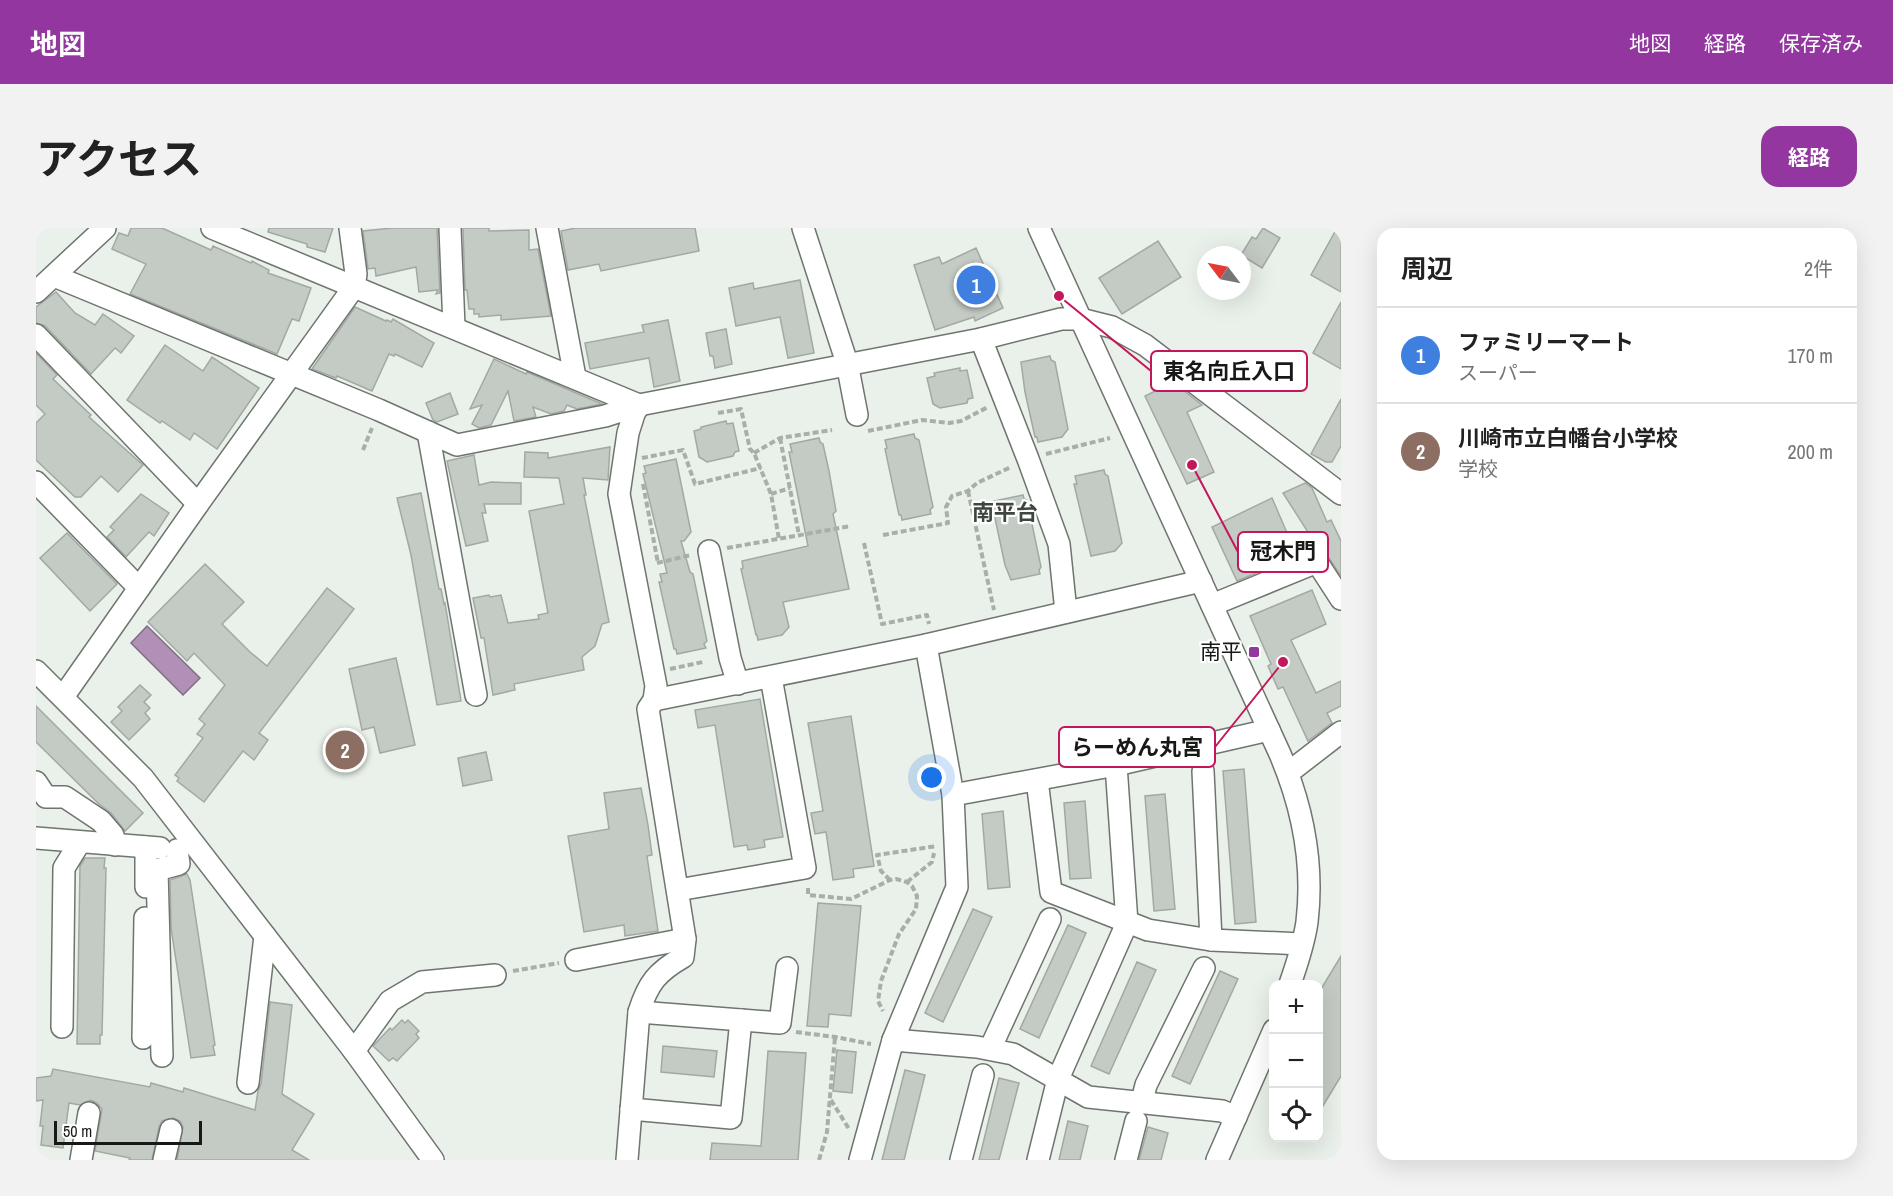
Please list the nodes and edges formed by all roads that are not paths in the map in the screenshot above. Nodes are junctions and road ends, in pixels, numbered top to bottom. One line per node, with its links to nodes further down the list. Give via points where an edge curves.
1 (105, 228): 9 (street)
2 (212, 228): 8 (street)
3 (350, 228): 10 (street)
4 (450, 228): 13 (street)
5 (550, 228): 18 (street)
6 (803, 228): 16 (street)
7 (1039, 228): 12 (street)
8 (243, 234): 10 (street)
9 (54, 276): 11 (street); 17 (street)
10 (354, 287): 13 (street); 17 (street)
11 (36, 292)
12 (1080, 318): 15 (street); 23 (street, via 1112,327 1145,345); 26 (street)
13 (454, 327): 18 (street)
14 (36, 335): 24 (street)
15 (981, 339): 16 (street); 30 (street, via 1059,544)
16 (847, 363): 19 (street); 20 (street)
17 (291, 375): 21 (street); 24 (street)
18 (575, 377): 19 (street)
19 (639, 405): 21 (street, via 604,417 457,445); 37 (street, via 628,433 620,494 654,672)
20 (863, 423)
21 (428, 432): 35 (street)
22 (36, 482): 27 (street)
23 (1341, 494)
24 (198, 504): 27 (street)
25 (709, 551): 34 (street)
26 (1201, 581): 29 (street); 30 (street)
27 (138, 588): 36 (street)
28 (1341, 599): 29 (street, via 1317,562)
29 (1212, 605): 38 (street)
30 (1066, 612): 31 (street)
31 (928, 637): 33 (street); 45 (street)
32 (36, 671): 36 (street)
33 (771, 677): 34 (street); 52 (street, via 805,868)
34 (738, 684): 37 (street)
35 (476, 695)
36 (63, 697): 51 (street, via 143,778)
37 (654, 700): 52 (street, via 648,709)
38 (1269, 730): 40 (street); 42 (street)
39 (1341, 732): 42 (street)
40 (1116, 765): 43 (street); 54 (street)
41 (1203, 771): 57 (street)
42 (1288, 773): 58 (street, via 1297,795 1308,862 1309,900)
43 (1037, 780): 45 (street); 54 (street, via 1050,892)
44 (36, 782): 48 (street, via 46,797 64,797 101,821 113,835)
45 (953, 795): 69 (street, via 957,887)
46 (38, 841): 47 (street)
47 (80, 842): 48 (street); 66 (street, via 64,868)
48 (115, 845): 49 (street)
49 (146, 847): 50 (street); 68 (street)
50 (177, 850): 51 (street); 72 (street, via 178,864 157,870)
51 (199, 851): 55 (street)
52 (678, 890): 56 (street)
53 (1050, 919): 70 (street)
54 (1127, 923): 57 (street); 74 (street)
55 (265, 936): 71 (street); 75 (street)
56 (685, 939): 59 (street); 64 (street, via 683,957 654,979)
57 (1211, 940): 58 (street)
58 (1302, 944): 63 (street)
59 (576, 960)
60 (787, 968): 65 (street, via 780,1023)
61 (1204, 968): 77 (street, via 1146,1085)
62 (495, 975): 71 (street, via 422,982 390,1001)
63 (1291, 980)
64 (639, 1012): 65 (street); 76 (street)
65 (741, 1020): 76 (street, via 731,1118)
66 (62, 1027)
67 (1272, 1034): 79 (street)
68 (143, 1038)
69 (883, 1042): 70 (street); 85 (street)
70 (990, 1049): 74 (street, via 1013,1054)
71 (354, 1050): 83 (street)
72 (162, 1056)
73 (983, 1075): 86 (street)
74 (1058, 1079): 77 (street, via 1088,1097); 87 (street)
75 (248, 1083)
76 (631, 1109): 84 (street)
77 (1139, 1111): 79 (street, via 1222,1111); 88 (street)
78 (89, 1113): 81 (street)
79 (1236, 1117): 89 (street)
80 (171, 1130): 82 (street)
81 (81, 1160)
82 (164, 1160)
83 (433, 1160)
84 (627, 1160)
85 (860, 1160)
86 (960, 1160)
87 (1038, 1160)
88 (1126, 1160)
89 (1217, 1160)

